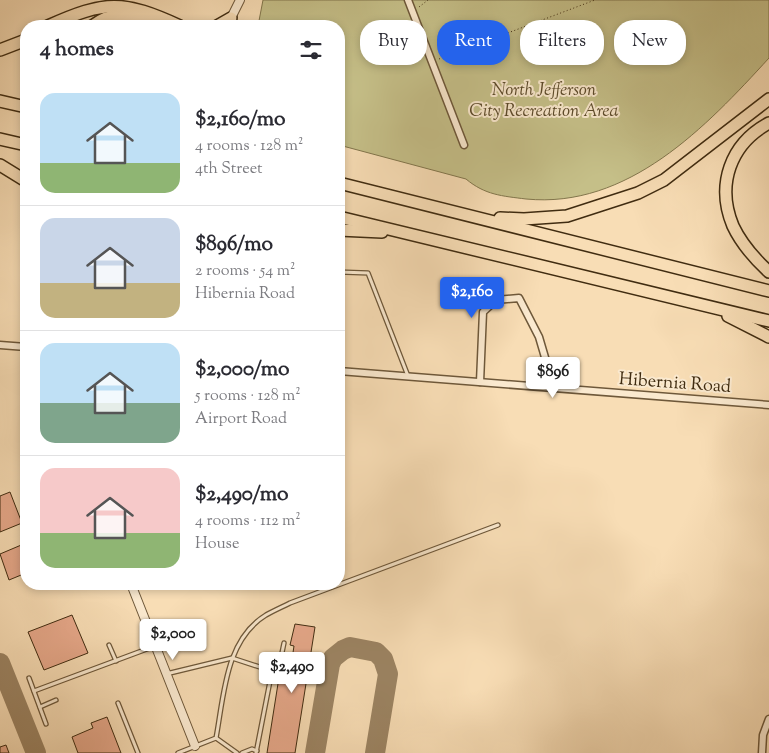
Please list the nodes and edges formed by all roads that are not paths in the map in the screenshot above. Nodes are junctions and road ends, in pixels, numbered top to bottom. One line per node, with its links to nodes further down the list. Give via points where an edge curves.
1 (240, 0): 7 (street)
2 (408, 0): 16 (street)
3 (59, 20): 6 (highway, via 83,7 116,2 131,3)
4 (106, 20): 5 (highway, via 131,14)
5 (151, 20)
6 (167, 20)
7 (230, 20)
8 (20, 42): 9 (highway)
9 (0, 50)
10 (769, 99): 20 (highway, via 664,180 638,193 567,216 524,219)
11 (0, 101): 12 (highway)
12 (20, 106)
13 (769, 123): 25 (highway, via 742,142 732,160 727,180 733,226)
14 (0, 139): 15 (highway)
15 (20, 144)
16 (464, 145)
17 (0, 164): 18 (highway)
18 (20, 177)
19 (345, 184): 20 (highway)
20 (473, 216): 26 (highway)
21 (345, 218): 23 (highway)
22 (345, 230): 23 (highway)
23 (410, 234): 27 (highway)
24 (345, 272): 33 (lane, via 368,273)
25 (769, 272)
26 (769, 291)
27 (704, 305): 28 (highway); 29 (highway)
28 (769, 321)
29 (769, 336)
30 (0, 345): 31 (street)
31 (20, 347)
32 (345, 372): 33 (street, Hibernia Road)
33 (408, 377): 34 (street, Hibernia Road)
34 (480, 382): 35 (street, Hibernia Road); 35 (street, via 483,312 496,300 519,298 539,337)
35 (554, 388): 36 (street, Hibernia Road)
36 (769, 405)
37 (498, 525): 38 (lane)
38 (345, 582)
39 (133, 590): 43 (street)
40 (325, 590): 44 (lane, via 264,616 243,637)
41 (284, 643): 46 (lane, via 280,667)
42 (109, 644): 45 (lane)
43 (155, 646): 45 (lane); 47 (street)
44 (232, 658): 46 (lane); 47 (lane); 55 (lane)
45 (116, 660): 49 (lane)
46 (272, 672): 57 (lane)
47 (166, 674): 56 (street)
48 (29, 678): 49 (lane)
49 (34, 691): 52 (lane)
50 (56, 700): 52 (lane)
51 (118, 703): 58 (lane)
52 (40, 707): 54 (lane)
53 (769, 719): 62 (street, via 763,735)
54 (46, 724)
55 (216, 738): 56 (lane); 60 (lane)
56 (195, 746): 59 (lane)
57 (256, 752): 61 (lane, via 252,749)
58 (138, 753)
59 (178, 753)
60 (237, 753)
61 (242, 753)
62 (762, 753)

